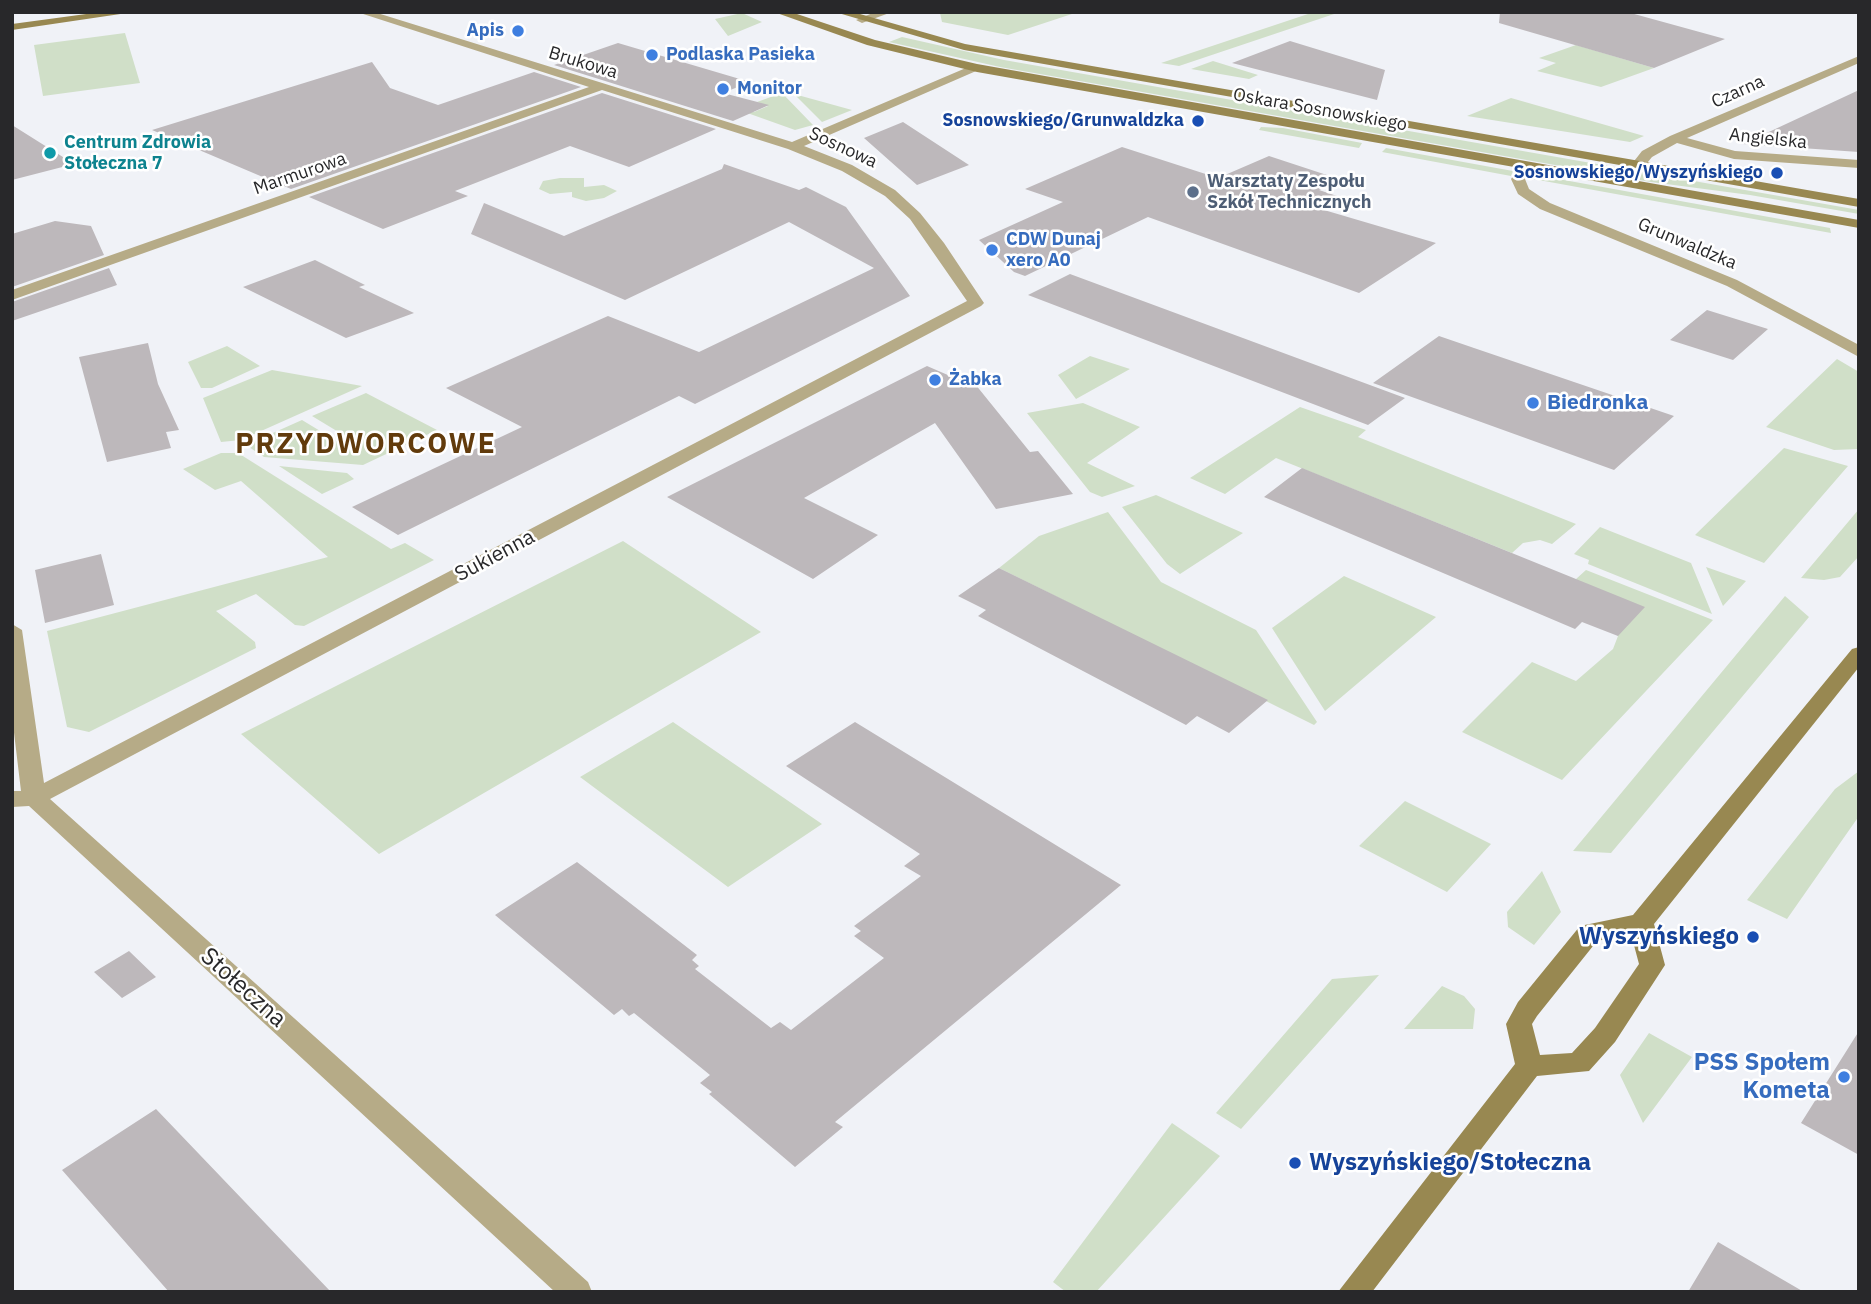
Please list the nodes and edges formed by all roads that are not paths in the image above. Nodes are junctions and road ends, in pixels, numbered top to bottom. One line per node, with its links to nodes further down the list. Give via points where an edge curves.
1 (129, 12): 7 (street)
2 (362, 12): 11 (street, Brukowa)
3 (779, 12): 8 (street, Oskara Sosnowskiego)
4 (840, 12): 6 (street, Oskara Sosnowskiego)
5 (887, 12): 6 (street)
6 (862, 20): 8 (street); 15 (street, Oskara Sosnowskiego, via 964,47)
7 (12, 27)
8 (827, 31): 10 (street, Oskara Sosnowskiego)
9 (1859, 60): 12 (street, Czarna)
10 (977, 68): 13 (street, Sosnowa); 16 (street, Oskara Sosnowskiego)
11 (600, 87): 13 (street, Brukowa); 19 (street, Marmurowa)
12 (1675, 139): 14 (street, Angielska, via 1734,155); 15 (street, Czarna, via 1647,154)
13 (793, 146): 20 (street, Sosnowa, via 847,168 890,193 939,246)
14 (1859, 164)
15 (1638, 165): 17 (street, Oskara Sosnowskiego)
16 (1527, 167): 18 (street, Oskara Sosnowskiego); 21 (street, Grunwaldzka, via 1518,179 1523,191 1545,206 1732,283)
17 (1859, 204)
18 (1859, 225)
19 (12, 295)
20 (976, 303): 24 (street, Sukienna)
21 (1859, 352)
22 (12, 630): 24 (street)
23 (1859, 653): 25 (street)
24 (23, 798): 27 (street, Stołeczna)
25 (1641, 923): 26 (street, via 1589,933 1527,1009 1519,1024); 26 (street, via 1651,965 1605,1035 1579,1063)
26 (1530, 1066): 28 (street)
27 (577, 1292)
28 (1353, 1292)

